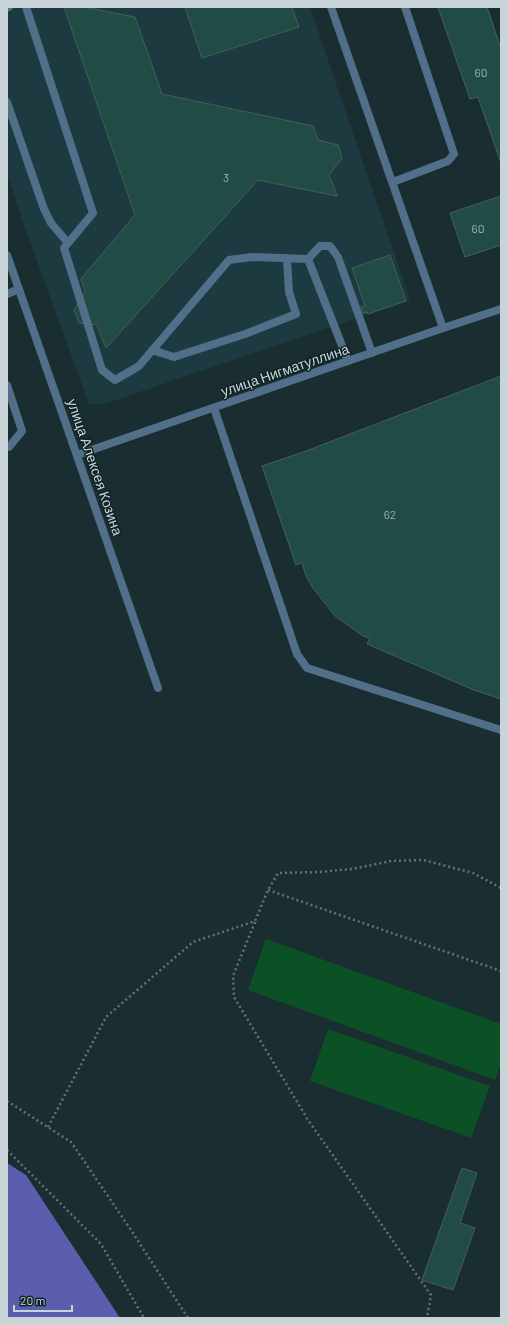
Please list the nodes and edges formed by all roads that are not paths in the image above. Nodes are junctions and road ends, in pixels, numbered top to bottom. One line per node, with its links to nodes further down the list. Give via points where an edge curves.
1 (26, 7): 6 (street, via 92,213)
2 (331, 7): 5 (street)
3 (405, 7): 5 (street, via 454,154 448,161)
4 (7, 102): 6 (street, via 44,209 51,223)
5 (392, 182): 13 (street)
6 (68, 243): 14 (street, via 64,248 102,370 115,380 139,366)
7 (7, 255): 10 (street, улица Алексея Козина)
8 (287, 258): 9 (street); 14 (street, via 252,257 229,260); 14 (street, via 289,292 296,314 174,357)
9 (308, 259): 15 (street, via 320,246 330,246 338,257); 16 (street)
10 (19, 289): 11 (street); 20 (street, улица Алексея Козина)
11 (7, 294)
12 (501, 310): 13 (street, улица Нигматуллина)
13 (443, 328): 15 (street, улица Нигматуллина)
14 (152, 350)
15 (372, 353): 16 (street, улица Нигматуллина)
16 (348, 362): 18 (street, улица Нигматуллина)
17 (7, 385): 19 (street, via 22,431)
18 (214, 408): 20 (street, улица Нигматуллина); 22 (street, via 297,654 307,668)
19 (7, 447)
20 (77, 455): 21 (street, улица Алексея Козина)
21 (158, 688)
22 (501, 730)

